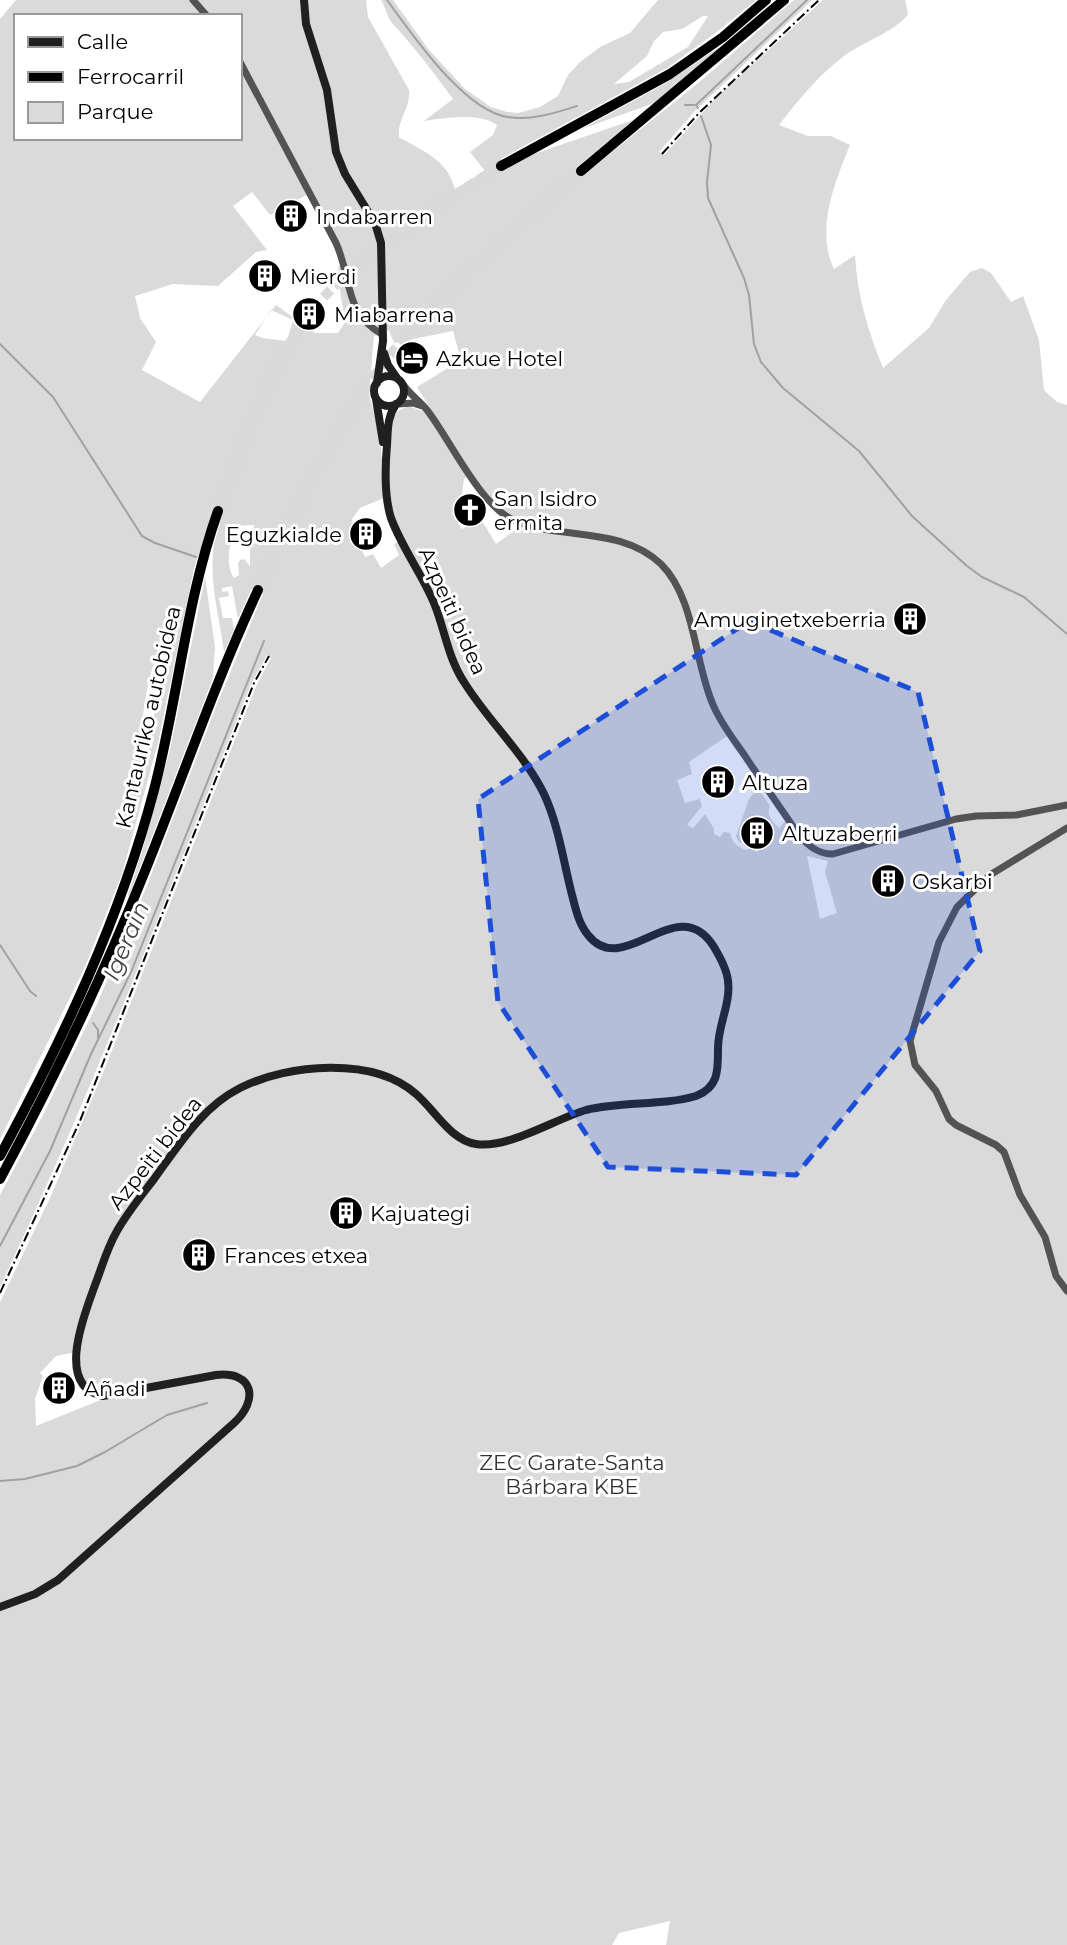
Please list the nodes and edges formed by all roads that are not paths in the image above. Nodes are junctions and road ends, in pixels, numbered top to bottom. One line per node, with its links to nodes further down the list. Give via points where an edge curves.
1 (193, 0): 5 (street)
2 (304, 0): 10 (main road, via 306,24 327,90 335,148 380,236)
3 (766, 0): 7 (highway, via 670,74)
4 (784, 0): 8 (highway)
5 (206, 14)
6 (242, 66): 9 (street, via 336,243)
7 (501, 166)
8 (581, 170)
9 (357, 314): 10 (street, via 370,321); 11 (street)
10 (383, 318): 11 (main road)
11 (383, 339): 12 (main road, via 387,363); 13 (main road)
12 (400, 381): 13 (main road, via 388,376); 15 (main road, via 404,395); 16 (street)
13 (377, 383): 14 (main road)
14 (376, 397): 15 (main road, via 383,405); 17 (main road, Azpeiti bidea)
15 (397, 404): 16 (street, via 416,403); 17 (main road, Azpeiti bidea, via 388,420)
16 (428, 411): 20 (street, via 483,492 504,514 530,525 624,543 665,569 684,607 717,713 813,849 833,854 956,819 1016,815)
17 (386, 455): 25 (main road, Azpeiti bidea, via 387,500 394,526 433,602 462,679 545,797 586,933 601,946 618,950 664,930 687,928 704,934 720,957 729,987 719,1033 717,1076 708,1090 696,1096 587,1110 484,1145 459,1137 405,1086 366,1072 334,1068 296,1071 250,1083 220,1100 194,1126 117,1230 83,1317 76,1362 83,1383 98,1395 231,1375 246,1385 249,1404 240,1418 62,1577 41,1591)
18 (218, 511): 22 (highway, Kantauriko autobidea, via 195,594 163,756 131,867 76,1004)
19 (258, 590): 23 (highway, Kantauriko autobidea, via 101,976)
20 (1067, 805)
21 (1067, 828): 24 (street, via 986,878 957,907 939,942 910,1041 915,1065 936,1091 949,1119 1004,1152 1020,1195 1045,1237 1056,1276)
22 (0, 1156)
23 (0, 1179)
24 (1067, 1291)
25 (0, 1606)

